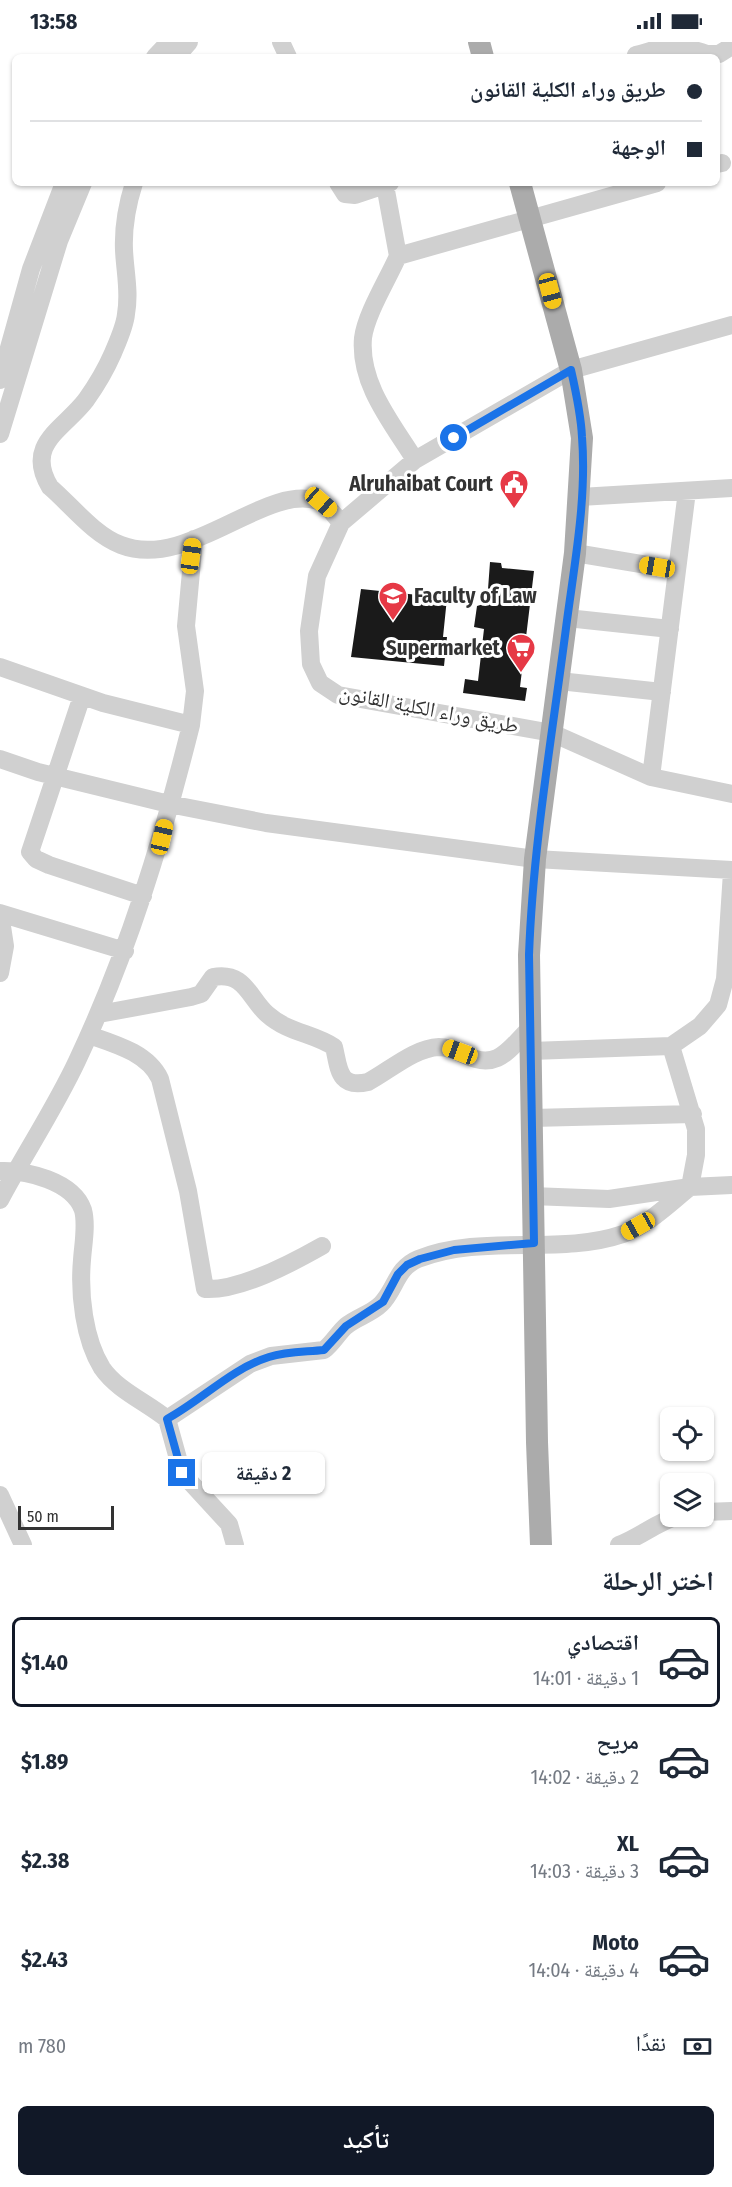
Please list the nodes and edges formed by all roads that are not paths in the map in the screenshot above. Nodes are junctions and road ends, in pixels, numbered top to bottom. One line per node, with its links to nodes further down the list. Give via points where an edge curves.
1 (732, 46): 6 (street)
2 (182, 49): 4 (street)
3 (633, 51): 5 (street, via 674,45)
4 (165, 54)
5 (703, 54)
6 (719, 54)
7 (63, 186): 18 (street, via 31,269)
8 (82, 186): 18 (street)
9 (133, 186): 27 (street, via 124,225 126,316 100,378 85,401 53,433 41,460 50,486 120,545 152,552)
10 (340, 186): 11 (street, via 345,194 355,195)
11 (382, 186)
12 (388, 186): 16 (street)
13 (520, 186): 15 (main road)
14 (647, 186): 15 (street)
15 (530, 221): 16 (street); 19 (main road)
16 (398, 256): 22 (street, via 363,336 364,356 366,373 378,400)
17 (732, 325): 19 (street, طريق وراء الكلية القانون)
18 (9, 360): 20 (street); 21 (street)
19 (571, 370): 22 (street, طريق وراء الكلية القانون); 25 (main road, via 582,438)
20 (0, 380)
21 (0, 434)
22 (415, 460): 26 (street, طريق وراء الكلية القانون)
23 (732, 488): 24 (street)
24 (687, 491): 25 (street); 29 (street)
25 (580, 497): 28 (main road)
26 (341, 523): 27 (street, via 321,502 303,498); 37 (street, طريق وراء الكلية القانون, via 317,576 313,598 311,664 320,683 338,695)
27 (194, 539): 36 (street, via 186,626 195,691)
28 (575, 554): 29 (street); 30 (main road)
29 (677, 570): 31 (street)
30 (567, 618): 31 (street); 33 (main road)
31 (670, 629): 34 (street)
32 (0, 667): 35 (street)
33 (559, 681): 34 (street); 37 (main road)
34 (662, 692): 40 (street)
35 (82, 696): 36 (street); 39 (street)
36 (191, 725): 42 (street)
37 (552, 733): 40 (street, طريق وراء الكلية القانون); 43 (main road)
38 (0, 759): 39 (street)
39 (57, 776): 42 (street); 45 (street, via 30,852 49,865)
40 (651, 777): 41 (street, طريق وراء الكلية القانون)
41 (732, 794)
42 (169, 804): 43 (street, via 266,822); 45 (street)
43 (535, 859): 44 (street); 50 (main road, via 529,955)
44 (732, 871): 52 (street, via 725,979 718,1005 700,1026)
45 (143, 897): 47 (street)
46 (0, 913): 47 (street); 48 (street, via 5,946)
47 (125, 951): 49 (street)
48 (0, 973)
49 (99, 1014): 50 (street, via 191,997 201,993 213,977 223,975 245,987 280,1024 334,1047 341,1076 358,1084 437,1047 484,1063 492,1061); 51 (street)
50 (530, 1028): 53 (main road)
51 (89, 1035): 56 (street); 62 (street, via 123,1047 156,1070 188,1191 205,1289 247,1280)
52 (671, 1046): 53 (street); 54 (street)
53 (531, 1051): 55 (main road)
54 (693, 1114): 55 (street); 58 (street, via 697,1141)
55 (532, 1118): 59 (main road)
56 (8, 1171): 60 (street); 63 (street, via 55,1183 74,1195 83,1210 81,1290 102,1368 116,1384)
57 (732, 1185): 58 (street)
58 (690, 1187): 59 (street, via 609,1199); 61 (street, via 623,1234)
59 (532, 1196): 61 (main road)
60 (0, 1200)
61 (534, 1243): 63 (street, via 465,1248 413,1262 398,1274 383,1302 346,1326 324,1350 271,1356 250,1364); 70 (main road)
62 (322, 1246)
63 (167, 1419): 69 (street, via 182,1473 229,1524)
64 (0, 1495): 68 (street)
65 (732, 1511): 66 (street)
66 (714, 1512)
67 (660, 1523): 71 (street, via 641,1537)
68 (23, 1545)
69 (235, 1545)
70 (541, 1545)
71 (619, 1545)

